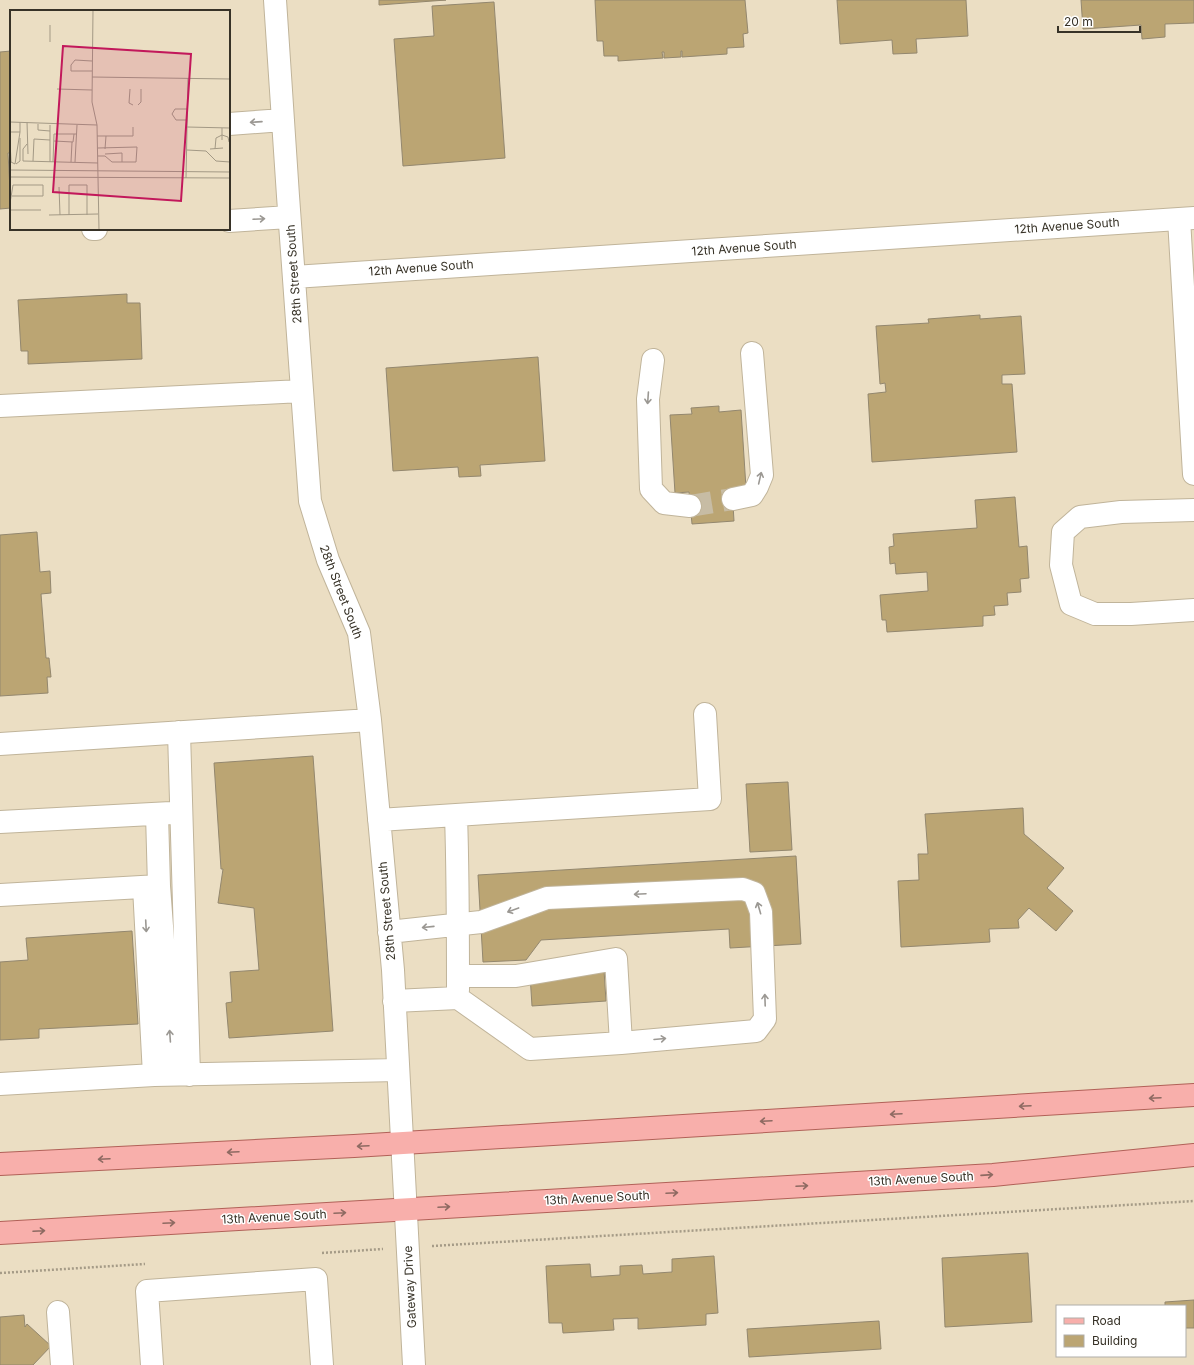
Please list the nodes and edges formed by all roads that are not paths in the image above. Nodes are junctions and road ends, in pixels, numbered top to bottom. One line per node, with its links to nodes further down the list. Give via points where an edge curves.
1 (276, 0): 2 (street, 28th Street South)
2 (283, 120): 3 (street, one-way to 3); 4 (street, 28th Street South)
3 (230, 124)
4 (290, 217): 6 (street, one-way to 4); 7 (street, 28th Street South)
5 (1187, 219): 7 (street, 12th Avenue South); 12 (street)
6 (230, 221)
7 (294, 277): 10 (street, 28th Street South)
8 (752, 353): 13 (street, one-way to 8, via 752,495 762,475)
9 (653, 360): 14 (street, one-way to 14, via 648,400 651,489 664,503)
10 (302, 391): 11 (street); 18 (street, 28th Street South, via 310,501 328,560 359,633)
11 (0, 406)
12 (1194, 474)
13 (732, 499)
14 (690, 506)
15 (1194, 510): 16 (street, via 1121,512 1080,517 1063,532 1061,565 1072,604 1095,614)
16 (1194, 610)
17 (705, 714): 23 (street, via 710,799)
18 (370, 720): 19 (street); 24 (street, 28th Street South)
19 (179, 732): 20 (street); 21 (street)
20 (0, 744)
21 (182, 813): 22 (street); 35 (street)
22 (157, 814): 25 (street); 26 (street)
23 (456, 815): 24 (street); 28 (street)
24 (379, 820): 29 (street, 28th Street South)
25 (0, 822)
26 (152, 886): 27 (street); 35 (street)
27 (0, 895)
28 (457, 925): 29 (street, one-way to 29); 30 (street); 33 (street, one-way to 28, via 756,1031 765,1019 761,912 754,893 743,889 546,898 481,922)
29 (389, 932): 32 (street, 28th Street South)
30 (458, 976): 31 (street); 33 (street, via 516,976 616,959)
31 (458, 998): 32 (street); 33 (street, via 530,1049)
32 (394, 1001): 34 (street, 28th Street South)
33 (622, 1043)
34 (398, 1070): 35 (street); 38 (street, 28th Street South)
35 (172, 1075): 36 (street)
36 (0, 1084)
37 (1194, 1095): 38 (main road, one-way to 38)
38 (402, 1143): 40 (main road, one-way to 40); 41 (street, 28th Street South)
39 (1194, 1155): 41 (main road, 13th Avenue South, one-way to 39, via 993,1175)
40 (0, 1164)
41 (406, 1209): 42 (main road, 13th Avenue South, one-way to 41); 47 (street, Gateway Drive)
42 (0, 1233)
43 (58, 1312): 44 (street)
44 (62, 1365)
45 (152, 1365): 46 (street, via 147,1291 316,1279)
46 (322, 1365)
47 (414, 1365)

